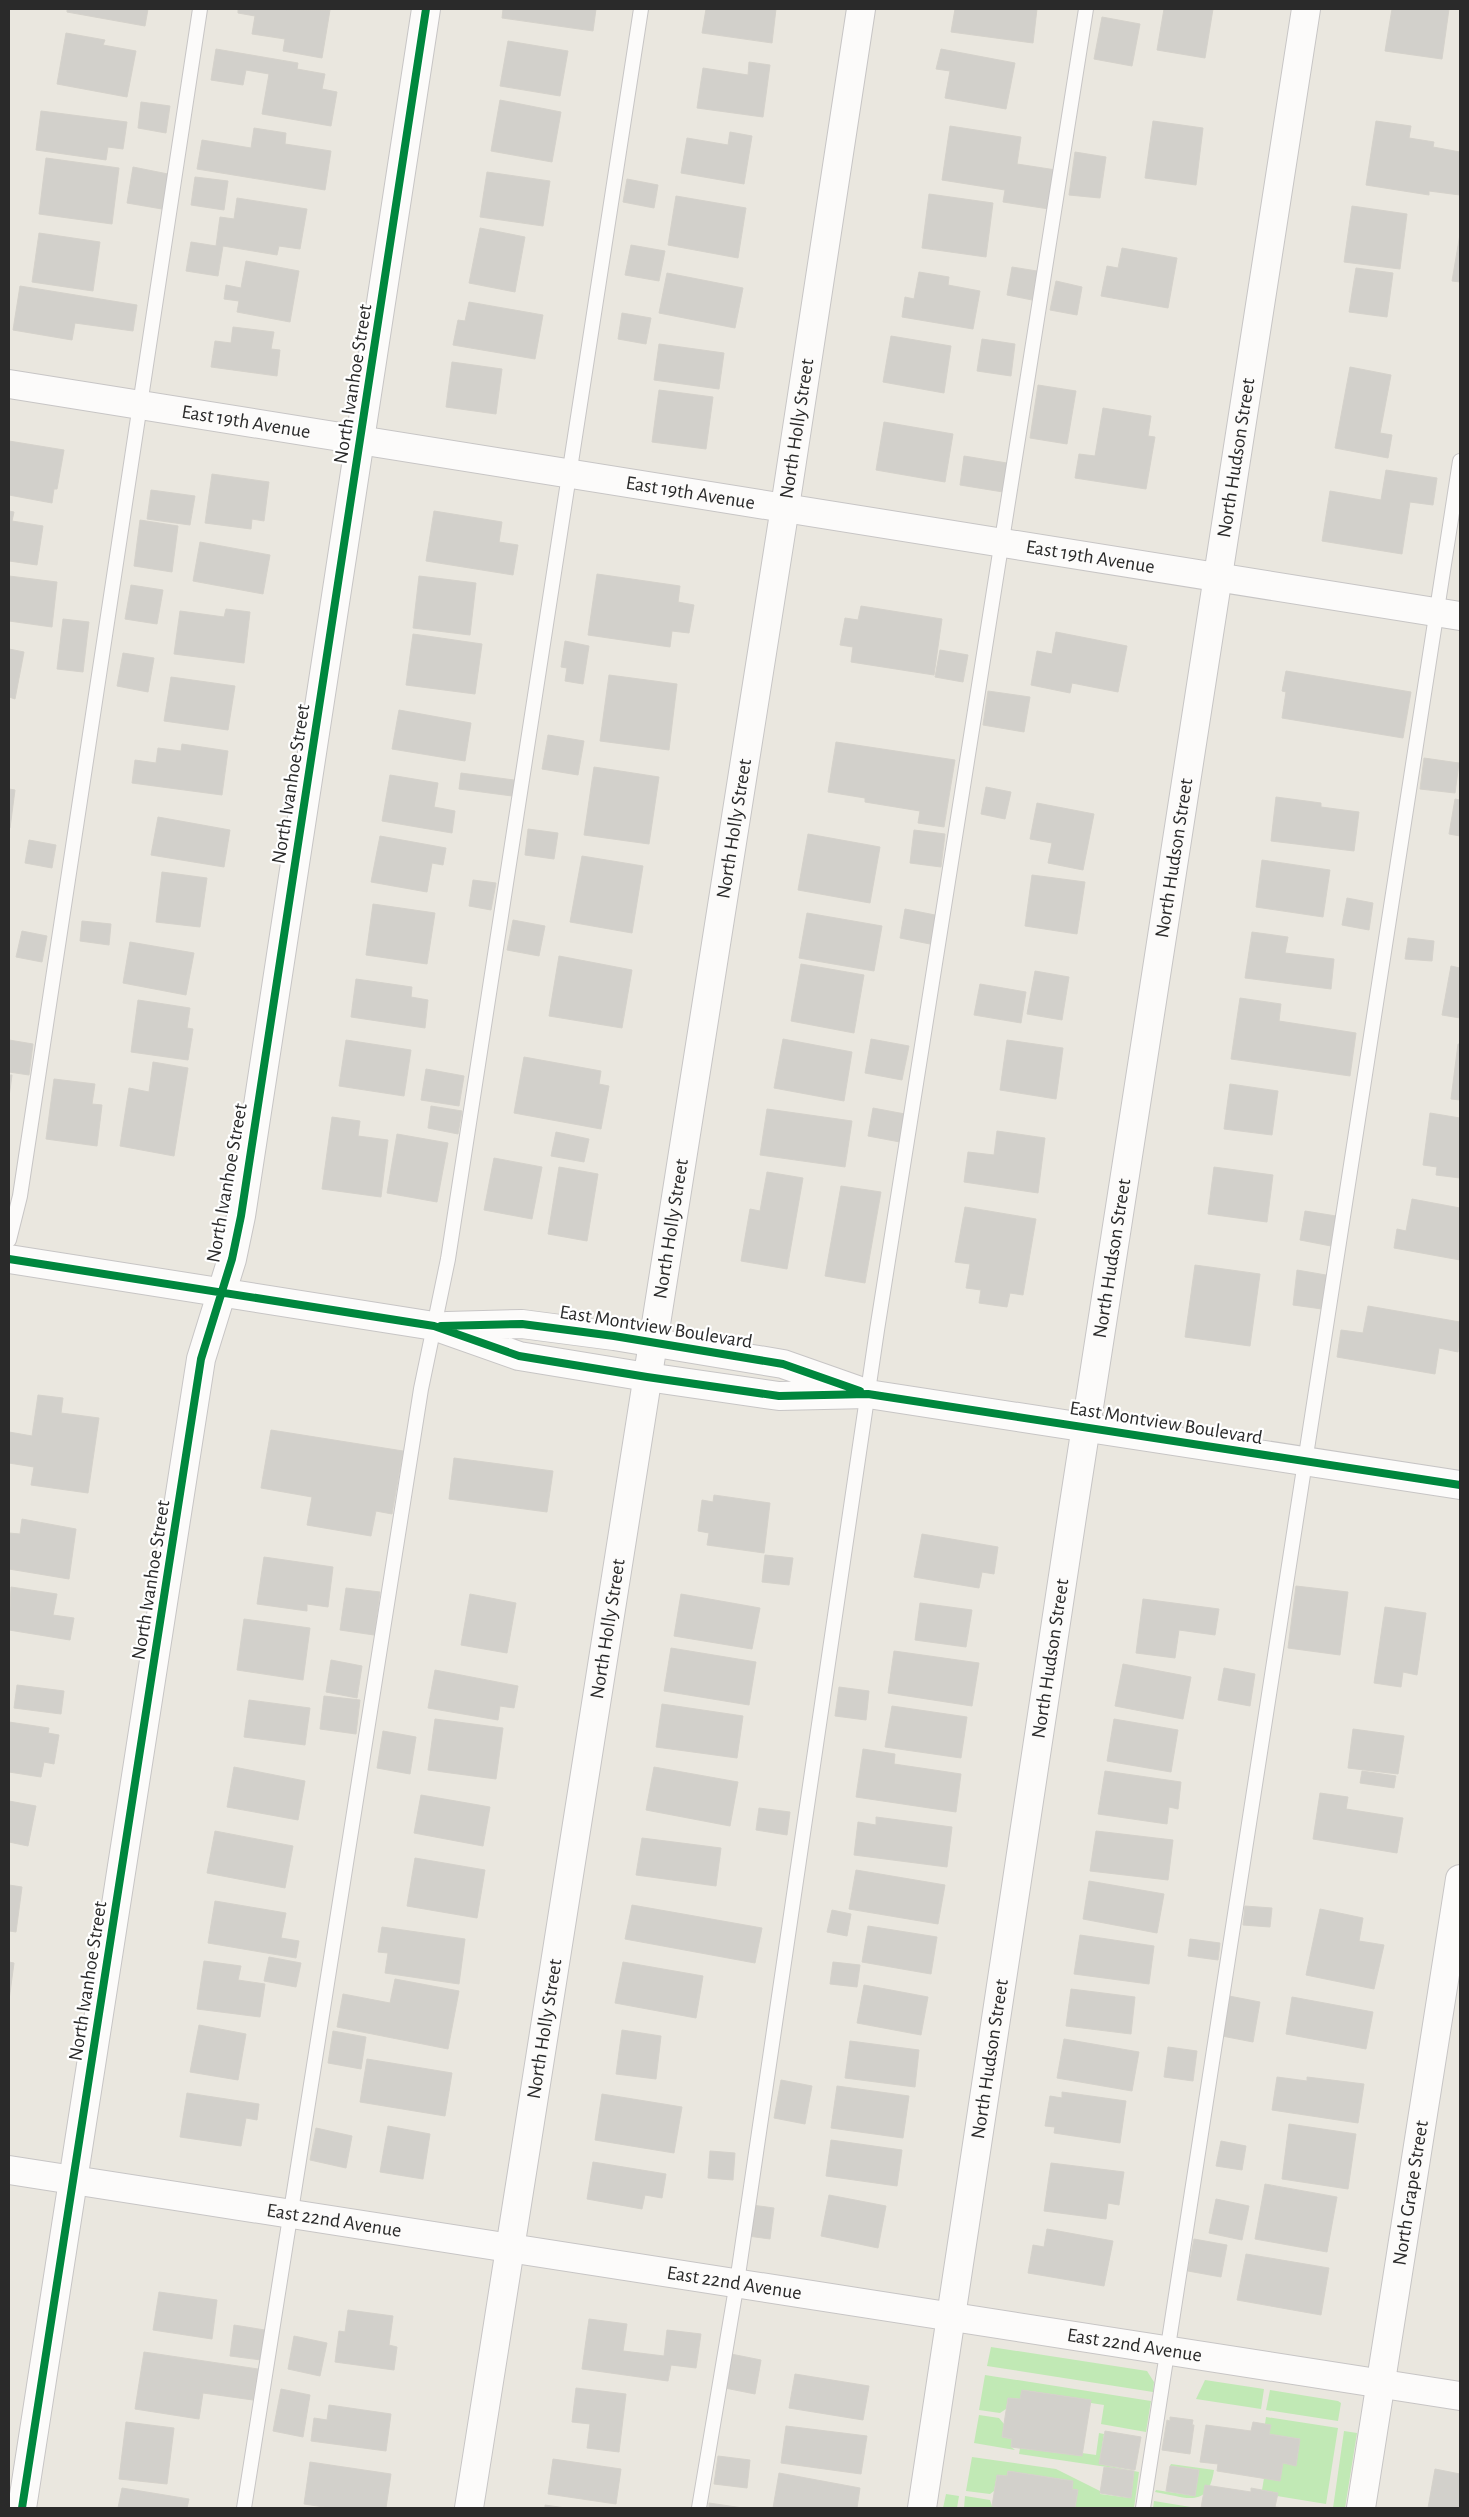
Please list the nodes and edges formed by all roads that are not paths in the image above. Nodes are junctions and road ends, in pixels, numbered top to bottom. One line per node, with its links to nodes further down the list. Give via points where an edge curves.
1 (200, 9): 8 (lane)
2 (426, 9): 9 (street, North Ivanhoe Street)
3 (641, 9): 11 (lane)
4 (861, 9): 12 (street, North Holly Street)
5 (1086, 9): 13 (lane)
6 (1306, 9): 14 (street, North Hudson Street)
7 (9, 384): 8 (street, East 19th Avenue)
8 (140, 405): 9 (street, East 19th Avenue); 16 (lane, via 20,1196)
9 (360, 441): 11 (street, East 19th Avenue); 18 (street, North Ivanhoe Street, via 237,1238)
10 (1460, 460): 15 (lane)
11 (569, 473): 12 (street, East 19th Avenue); 19 (lane, via 448,1259)
12 (785, 508): 13 (street, East 19th Avenue); 20 (street, North Holly Street)
13 (1000, 542): 14 (street, East 19th Avenue); 22 (lane)
14 (1218, 578): 15 (street, East 19th Avenue); 23 (street, North Hudson Street)
15 (1448, 614): 24 (lane)
16 (9, 1240)
17 (9, 1259): 18 (street, East Montview Boulevard)
18 (221, 1292): 19 (street, East Montview Boulevard); 28 (street, North Ivanhoe Street, via 201,1360)
19 (434, 1326): 20 (street, East Montview Boulevard, via 522,1324); 21 (street, East Montview Boulevard, via 519,1356); 29 (lane, via 421,1389)
20 (653, 1342): 21 (street, North Holly Street); 22 (street, East Montview Boulevard, via 783,1364)
21 (647, 1377): 22 (street, East Montview Boulevard, via 779,1396); 30 (street, North Holly Street)
22 (868, 1394): 23 (street, East Montview Boulevard); 31 (lane)
23 (1087, 1427): 24 (street, East Montview Boulevard); 32 (street, North Hudson Street)
24 (1306, 1461): 25 (street, East Montview Boulevard); 33 (lane)
25 (1460, 1485)
26 (1460, 1879): 34 (street, North Grape Street)
27 (9, 2170): 28 (street, East 22nd Avenue)
28 (74, 2180): 29 (street, East 22nd Avenue); 36 (street, North Ivanhoe Street)
29 (291, 2213): 30 (street, East 22nd Avenue); 37 (lane)
30 (509, 2248): 31 (street, East 22nd Avenue); 38 (street, North Holly Street)
31 (737, 2282): 32 (street, East 22nd Avenue); 39 (lane)
32 (952, 2315): 33 (street, East 22nd Avenue); 40 (street, North Hudson Street)
33 (1168, 2350): 34 (street, East 22nd Avenue); 41 (lane)
34 (1381, 2383): 35 (street, East 22nd Avenue); 42 (street, North Grape Street)
35 (1460, 2396)
36 (22, 2508)
37 (244, 2508)
38 (469, 2508)
39 (699, 2508)
40 (922, 2508)
41 (1143, 2508)
42 (1361, 2508)

